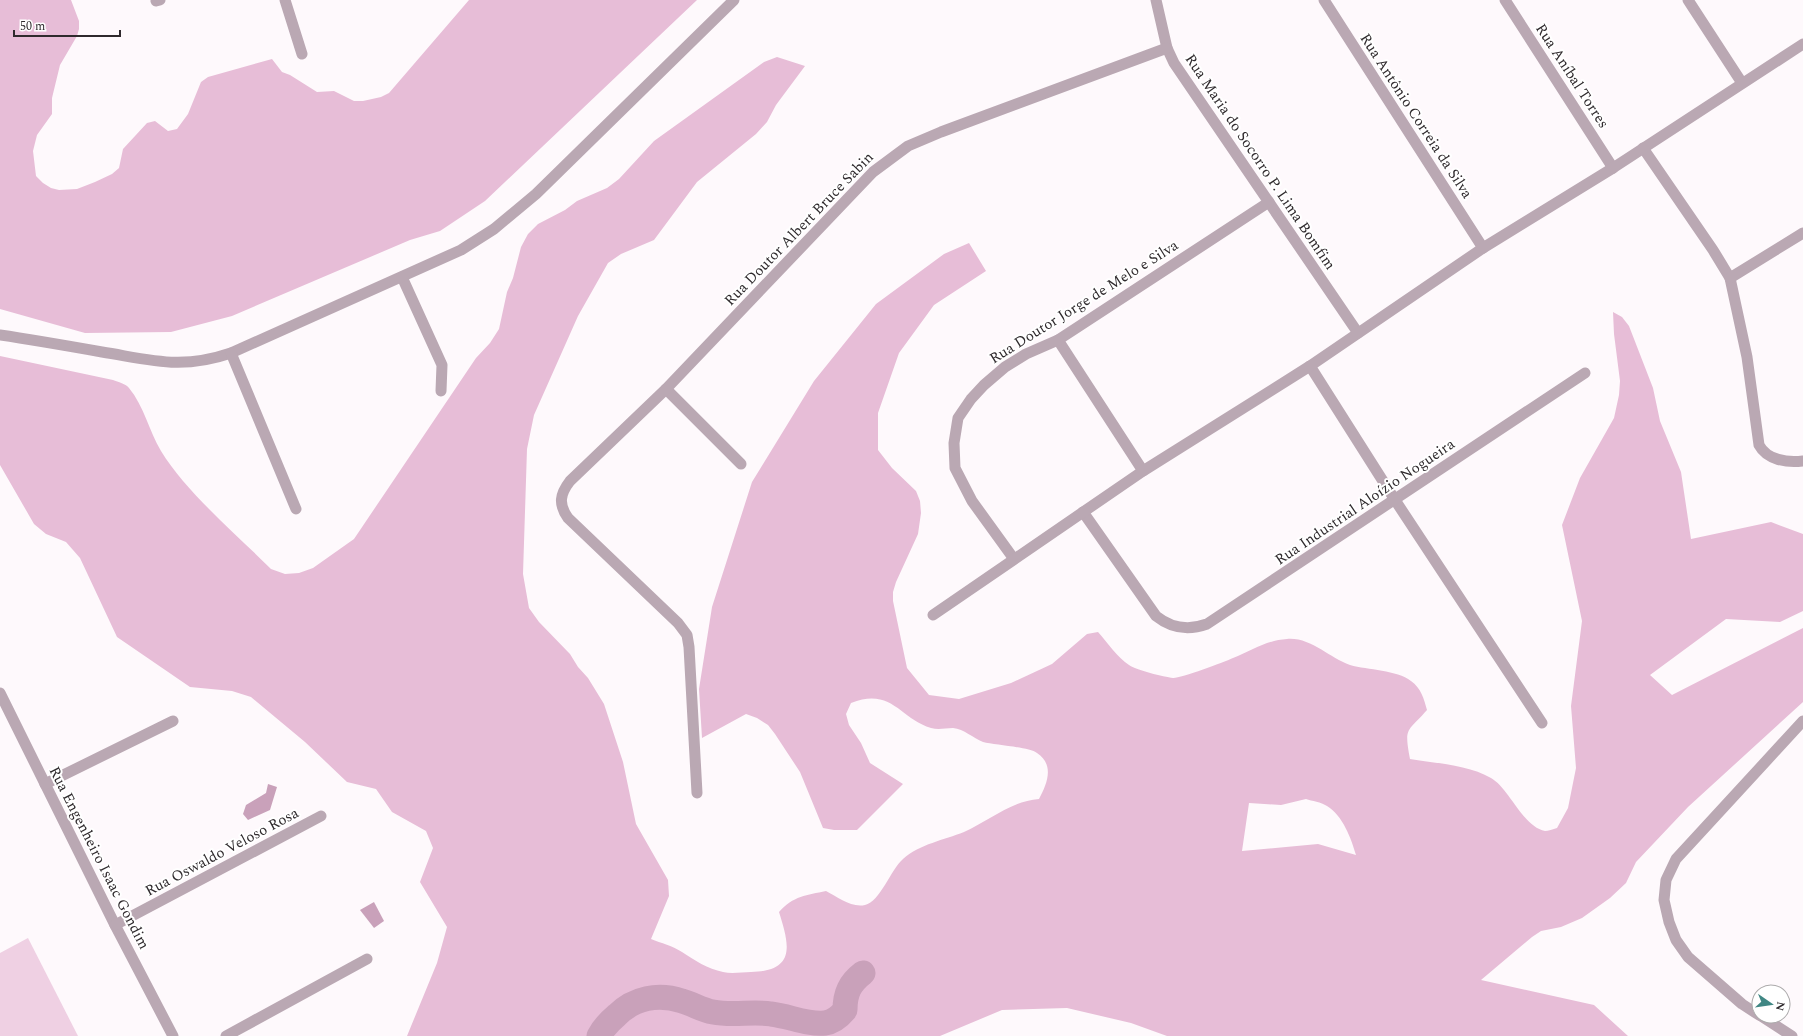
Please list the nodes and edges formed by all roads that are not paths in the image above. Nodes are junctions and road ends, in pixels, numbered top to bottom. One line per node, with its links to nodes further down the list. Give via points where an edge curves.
1 (285, 0): 9 (street)
2 (734, 0): 16 (street, via 536,194 494,229 461,250)
3 (1156, 0): 8 (street, Rua Maria do Socorro P. Lima Bomfim)
4 (1324, 0): 15 (street, Rua Antônio Correia da Silva)
5 (1505, 0): 12 (street, Rua Aníbal Torres)
6 (1688, 0): 10 (street)
7 (1803, 44): 10 (street)
8 (1167, 48): 13 (street, Rua Maria do Socorro P. Lima Bomfim, via 1174,63); 24 (street, Rua Doutor Albert Bruce Sabin, via 908,146 889,159 852,192)
9 (302, 54)
10 (1742, 83): 11 (street)
11 (1643, 148): 12 (street); 17 (street, via 1714,250)
12 (1613, 168): 15 (street)
13 (1269, 202): 18 (street, Rua Maria do Socorro P. Lima Bomfim); 20 (street, Rua Doutor Jorge de Melo e Silva)
14 (1803, 233): 17 (street)
15 (1483, 248): 18 (street)
16 (402, 277): 21 (street); 25 (street, via 442,365)
17 (1730, 278): 26 (street, via 1747,357 1760,445 1763,452 1771,457)
18 (1358, 333): 22 (street)
19 (0, 335): 21 (street, via 168,363 213,360)
20 (1058, 340): 28 (street); 32 (street, Rua Doutor Jorge de Melo e Silva, via 1026,354 1005,367 971,399 958,418 954,443 955,468 972,501)
21 (231, 353): 30 (street)
22 (1310, 366): 28 (street); 29 (street)
23 (1584, 373): 29 (street, Rua Industrial Aloízio Nogueira)
24 (666, 389): 27 (street); 39 (street, Rua Doutor Albert Bruce Sabin, via 570,481 561,496 562,508 568,518 678,624 686,635 690,654)
25 (442, 391)
26 (1799, 461)
27 (741, 464)
28 (1143, 471): 31 (street)
29 (1395, 500): 31 (street, Rua Industrial Aloízio Nogueira, via 1207,624 1194,628 1179,628 1156,616); 37 (street)
30 (296, 509)
31 (1083, 512): 32 (street)
32 (1014, 559): 33 (street)
33 (933, 615)
34 (0, 693): 38 (street, Rua Engenheiro Isaac Gondim)
35 (173, 721): 38 (street)
36 (1803, 721): 43 (street, via 1676,859 1666,880 1664,900 1676,940 1688,957)
37 (1542, 723)
38 (45, 784): 41 (street, Rua Engenheiro Isaac Gondim)
39 (697, 793)
40 (321, 816): 41 (street, Rua Oswaldo Veloso Rosa)
41 (115, 924): 45 (street, Rua Engenheiro Isaac Gondim)
42 (367, 959): 46 (street)
43 (1751, 1010)
44 (1774, 1024): 47 (street)
45 (173, 1036)
46 (226, 1036)
47 (1792, 1036)

